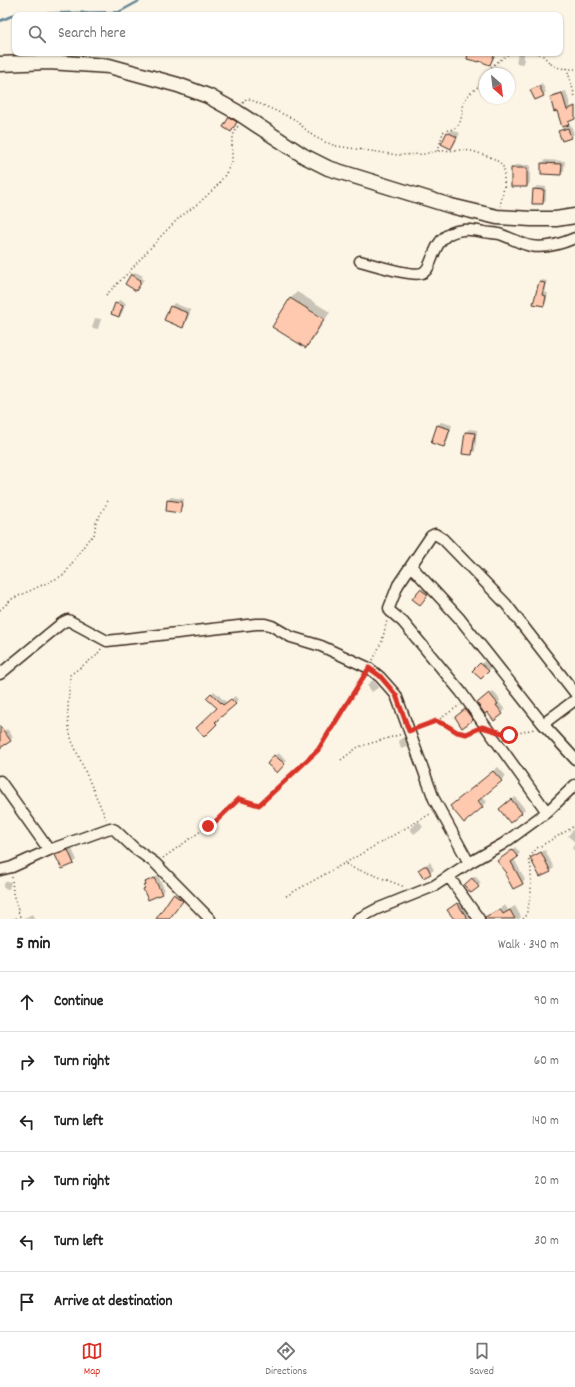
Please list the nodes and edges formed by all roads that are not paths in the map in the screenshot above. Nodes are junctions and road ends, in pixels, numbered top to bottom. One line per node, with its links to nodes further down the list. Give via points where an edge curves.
1 (2, 64): 2 (street, via 49,62 109,66 208,96 241,114 304,156 328,168 451,206 497,217 556,219)
2 (575, 216)
3 (575, 238): 4 (street, via 544,247 530,246 500,234 454,231 443,238 436,247 428,268 421,274)
4 (360, 261)
5 (411, 566): 7 (street, via 431,536 439,535 506,604); 9 (street, via 460,619); 13 (street, via 398,585 390,611 403,622 467,700)
6 (0, 674): 15 (street, via 38,641 68,620 107,641 265,624 291,637 321,646 369,668 380,676 396,695 434,799)
7 (575, 693)
8 (575, 700): 9 (street)
9 (546, 728): 10 (street)
10 (575, 759)
11 (0, 782): 14 (street)
12 (575, 785): 13 (street)
13 (547, 812): 15 (street, via 503,844)
14 (49, 850): 16 (street); 18 (street, via 110,828 115,830 155,863)
15 (469, 863): 17 (street)
16 (0, 870)
17 (449, 877): 19 (street); 20 (street)
18 (210, 919)
19 (358, 919)
20 (479, 919)

